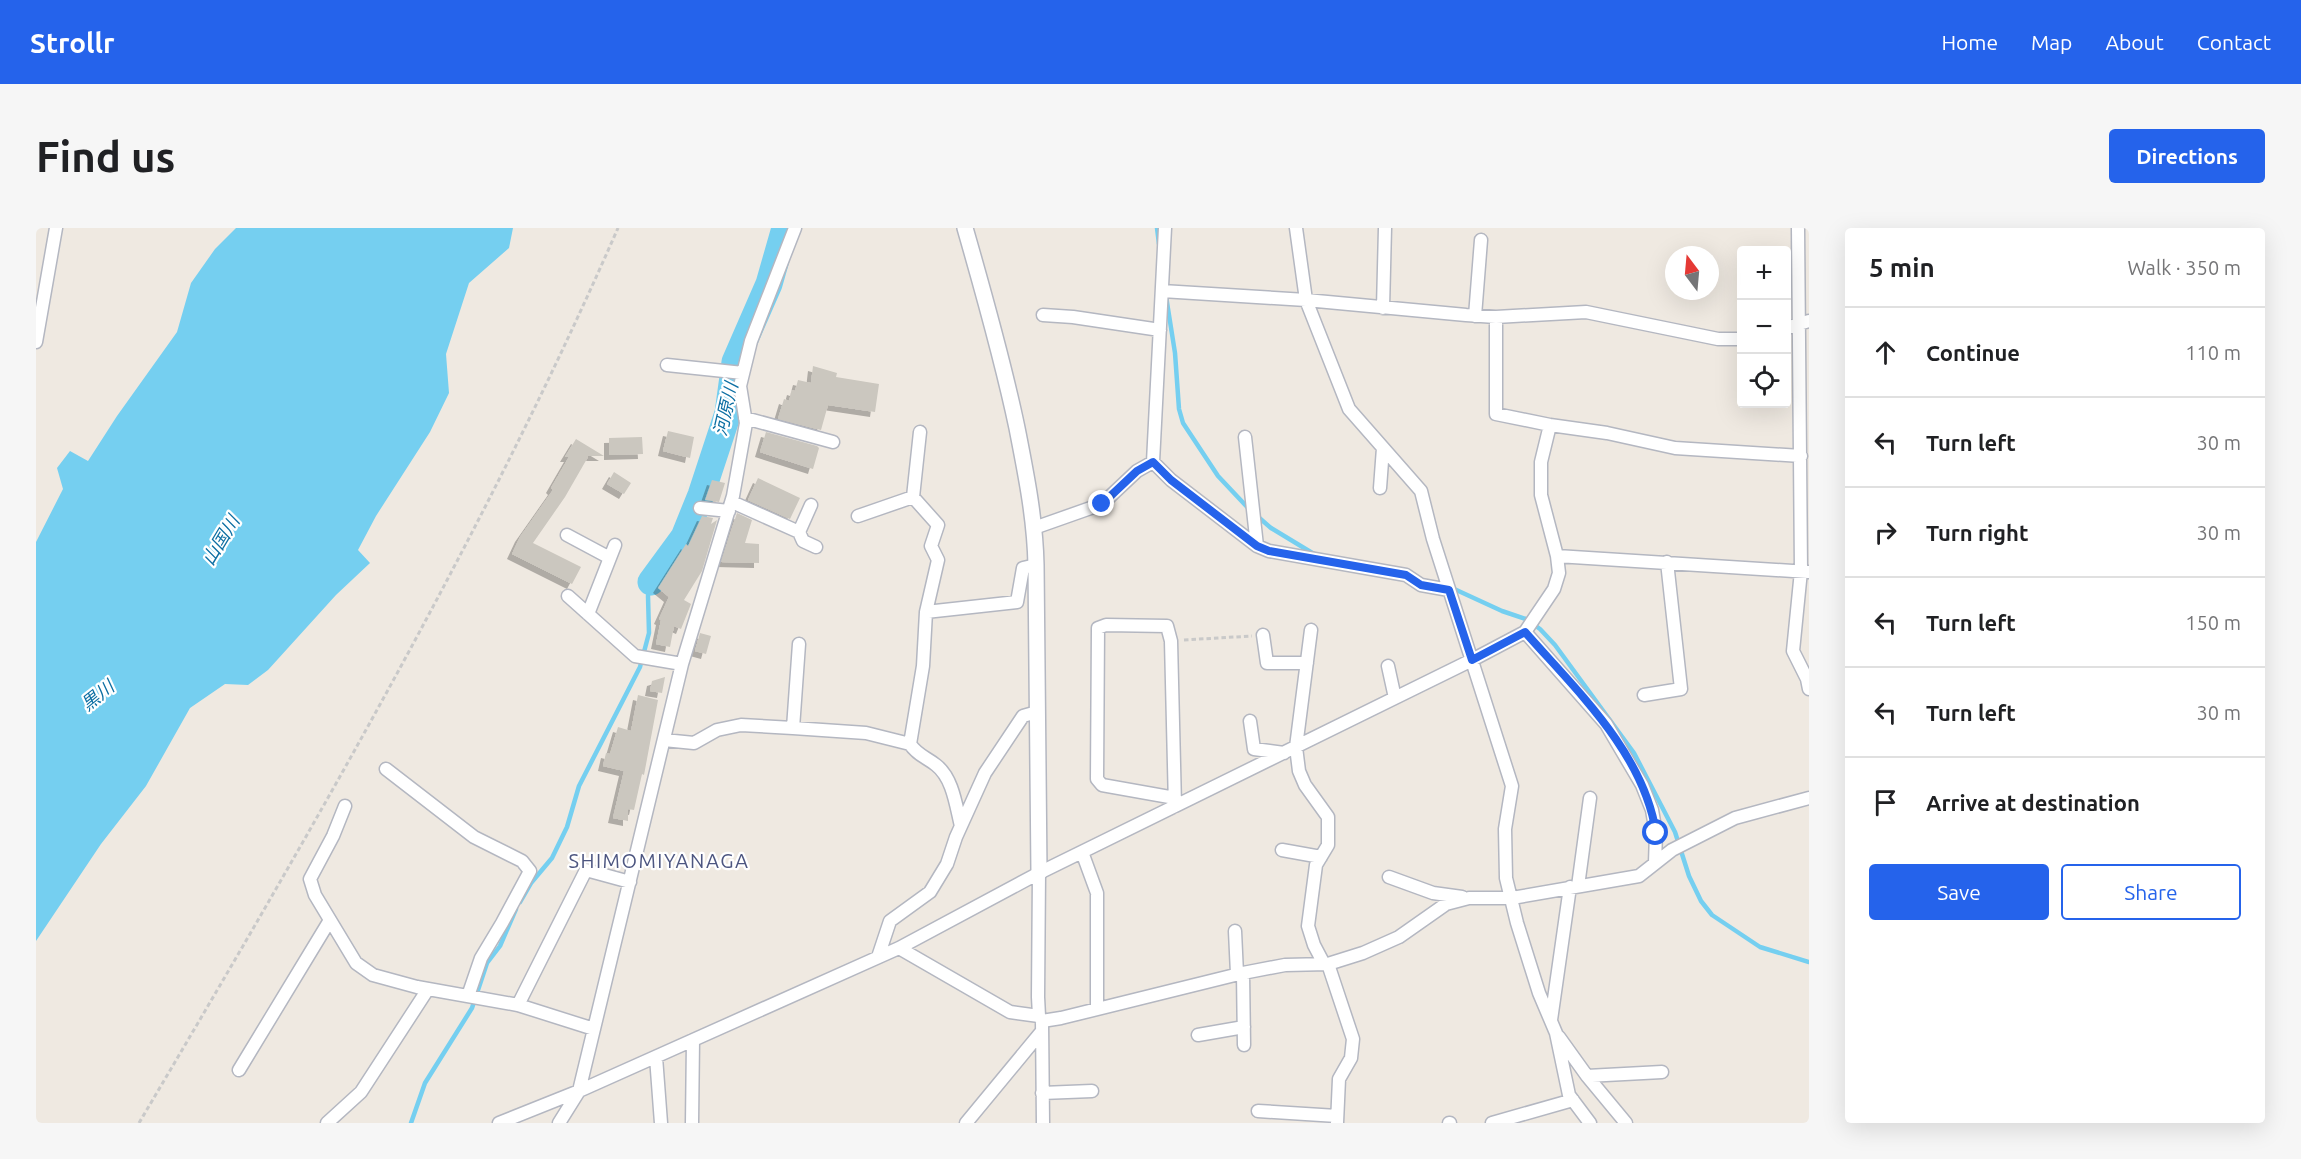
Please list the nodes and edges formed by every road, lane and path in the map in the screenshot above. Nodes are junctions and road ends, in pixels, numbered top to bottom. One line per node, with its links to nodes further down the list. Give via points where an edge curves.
1 (56, 228): 19 (street)
2 (618, 228): 115 (path, via 570,338 473,532 374,714)
3 (795, 228): 21 (street, via 751,341)
4 (965, 228): 37 (street, via 1010,394)
5 (1165, 228): 10 (street)
6 (1296, 228): 11 (street)
7 (1385, 228): 12 (street)
8 (1798, 228): 16 (street)
9 (1481, 240): 14 (street)
10 (1162, 291): 11 (street); 17 (street)
11 (1306, 300): 12 (street); 28 (street, via 1348,409)
12 (1383, 308): 14 (street)
13 (1043, 315): 17 (street)
14 (1475, 316): 15 (street)
15 (1496, 317): 18 (street, via 1586,312 1718,339); 23 (street, via 1496,414)
16 (1798, 325): 26 (street)
17 (1160, 330): 30 (street)
18 (1737, 339)
19 (36, 342)
20 (667, 365): 21 (street)
21 (743, 373): 22 (street, via 740,386)
22 (745, 418): 27 (street); 34 (street)
23 (1550, 425): 29 (street, via 1675,448); 43 (street, via 1541,462 1541,495)
24 (920, 432): 32 (street)
25 (1245, 437): 41 (street)
26 (1805, 441): 29 (street)
27 (833, 442)
28 (1383, 448): 31 (street); 48 (street, via 1421,491)
29 (1801, 456): 47 (street)
30 (1153, 462): 37 (street, via 1137,471 1102,504); 41 (street)
31 (1380, 488)
32 (913, 497): 36 (street); 50 (street, via 938,525 931,546 938,560)
33 (811, 505): 38 (street)
34 (730, 507): 35 (street); 38 (street); 59 (street)
35 (700, 508)
36 (858, 516)
37 (1034, 528): 46 (street)
38 (799, 532): 42 (street, via 803,541)
39 (567, 535): 44 (street)
40 (615, 545): 44 (street)
41 (1257, 546): 48 (street, via 1406,575 1421,585)
42 (816, 547)
43 (1557, 556): 45 (street); 53 (street, via 1559,573 1554,589)
44 (610, 558): 51 (street)
45 (1667, 562): 47 (street); 62 (street, via 1681,689)
46 (1036, 565): 50 (street, via 1023,568 1017,602); 64 (street)
47 (1805, 572): 61 (street, via 1793,651)
48 (1449, 590): 57 (street)
49 (568, 596): 51 (street)
50 (926, 612): 68 (street, via 923,666)
51 (588, 614): 59 (street, via 634,656)
52 (1311, 630): 58 (street)
53 (1525, 632): 57 (street); 80 (street, via 1606,724 1642,785 1653,810)
54 (1263, 635): 55 (path); 58 (street, via 1268,663)
55 (1171, 641): 74 (street); 74 (street, via 1167,626 1098,628 1097,779 1102,785)
56 (799, 644): 66 (street)
57 (1472, 660): 63 (street); 85 (street, via 1512,786 1505,829 1506,878)
58 (1307, 663): 69 (street)
59 (682, 664): 67 (street)
60 (1388, 666): 63 (street)
61 (1809, 689)
62 (1644, 695)
63 (1395, 698): 69 (street)
64 (1037, 712): 76 (street, via 1023,716 985,773); 81 (street)
65 (1250, 721): 70 (street, via 1254,749)
66 (793, 729): 67 (street, via 741,725 717,730 694,743); 68 (street, via 866,733)
67 (664, 740): 83 (street)
68 (910, 744): 76 (street, via 916,754 946,776)
69 (1296, 747): 70 (street); 79 (street, via 1305,785 1328,817 1328,845)
70 (1284, 753): 74 (street)
71 (386, 769): 94 (street, via 474,837 522,861 530,871 481,958)
72 (1590, 798): 84 (street)
73 (1809, 798): 80 (street, via 1735,818)
74 (1175, 802): 78 (street)
75 (345, 806): 87 (street, via 310,879)
76 (961, 826): 90 (street, via 930,892 890,921)
77 (1282, 850): 79 (street)
78 (1082, 852): 81 (street); 96 (street, via 1097,893)
79 (1321, 857): 91 (street, via 1316,865 1308,926)
80 (1655, 863): 84 (street, via 1639,876)
81 (1039, 873): 89 (street); 98 (street)
82 (1389, 877): 86 (street, via 1433,893)
83 (630, 882): 95 (street, via 586,870); 100 (street)
84 (1574, 886): 85 (street); 97 (street)
85 (1512, 897): 86 (street); 97 (street, via 1539,993)
86 (1469, 898): 91 (street, via 1446,903 1399,937)
87 (330, 920): 93 (street, via 356,963 373,975); 106 (street)
88 (1236, 931): 92 (street)
89 (900, 948): 90 (street); 98 (street, via 1010,1012)
90 (878, 957): 103 (street)
91 (1326, 964): 92 (street, via 1285,965); 114 (street, via 1353,1039 1351,1058 1339,1079)
92 (1240, 973): 96 (street); 99 (street)
93 (428, 989): 94 (street); 116 (street, via 361,1092)
94 (468, 996): 95 (street)
95 (518, 1005): 100 (street)
96 (1097, 1009): 98 (street)
97 (1551, 1020): 101 (street)
98 (1041, 1022): 111 (street); 121 (street)
99 (1244, 1027): 102 (street); 104 (street)
100 (594, 1029): 109 (street)
101 (1556, 1033): 108 (street); 112 (street)
102 (1198, 1035)
103 (693, 1040): 105 (street); 120 (street)
104 (1244, 1046)
105 (656, 1057): 109 (street); 119 (street)
106 (239, 1070)
107 (1662, 1072): 108 (street)
108 (1587, 1076): 125 (street)
109 (579, 1091): 117 (street); 118 (street)
110 (1092, 1091): 111 (street)
111 (1042, 1093): 122 (street)
112 (1573, 1100): 123 (street); 124 (street)
113 (1258, 1111): 114 (street)
114 (1337, 1120)
115 (139, 1123)
116 (327, 1123)
117 (499, 1123)
118 (559, 1123)
119 (661, 1123)
120 (692, 1123)
121 (966, 1123)
122 (1042, 1123)
123 (1492, 1123)
124 (1590, 1123)
125 (1626, 1123)

